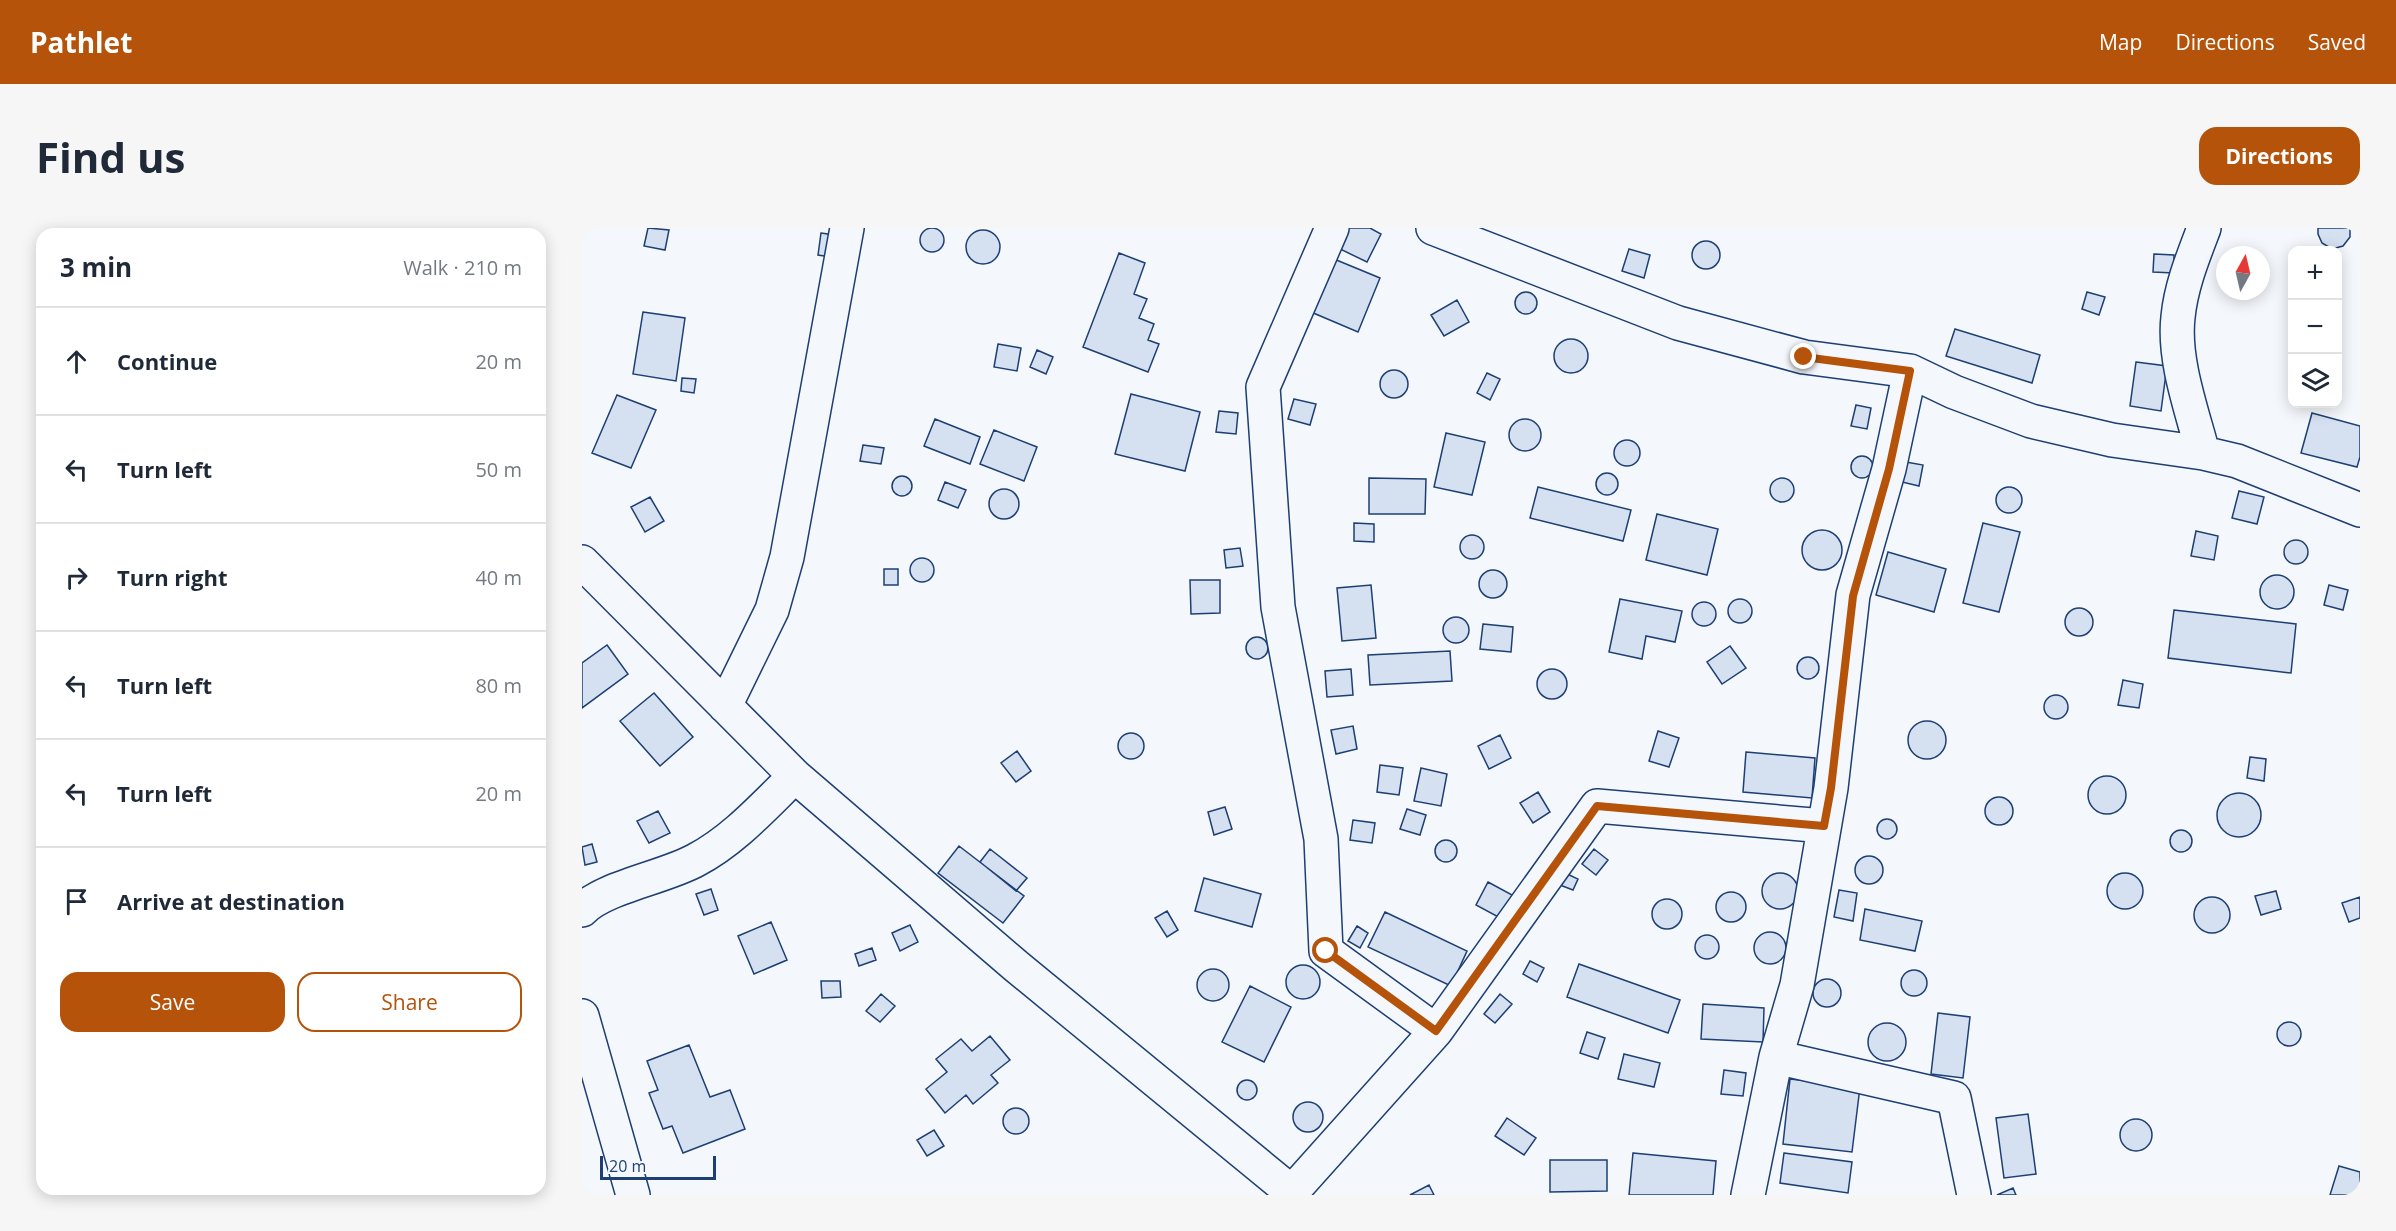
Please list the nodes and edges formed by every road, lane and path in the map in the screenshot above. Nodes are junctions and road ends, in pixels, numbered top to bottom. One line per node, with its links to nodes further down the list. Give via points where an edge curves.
1 (847, 228): 9 (street, via 787,557 772,610)
2 (1332, 228): 14 (street, via 1263,387 1278,606 1321,839 1326,951)
3 (1433, 228): 5 (street, via 1678,323 1804,357)
4 (2204, 228): 6 (street, via 2184,281 2177,318 2178,357)
5 (1910, 371): 6 (street, via 2031,421 2112,440); 11 (street, via 1889,469 1853,596)
6 (2203, 453): 7 (street, via 2236,461)
7 (2360, 510)
8 (582, 562): 9 (street)
9 (724, 706): 10 (street)
10 (795, 776): 12 (street, via 732,836 696,861 601,897); 16 (street, via 1016,966)
11 (1824, 826): 14 (street, via 1597,806); 15 (street, via 1797,984)
12 (582, 910)
13 (582, 1016): 17 (street)
14 (1436, 1031): 16 (street)
15 (1776, 1057): 18 (street); 19 (street, via 1954,1098)
16 (1293, 1194)
17 (633, 1195)
18 (1748, 1195)
19 (1974, 1195)

